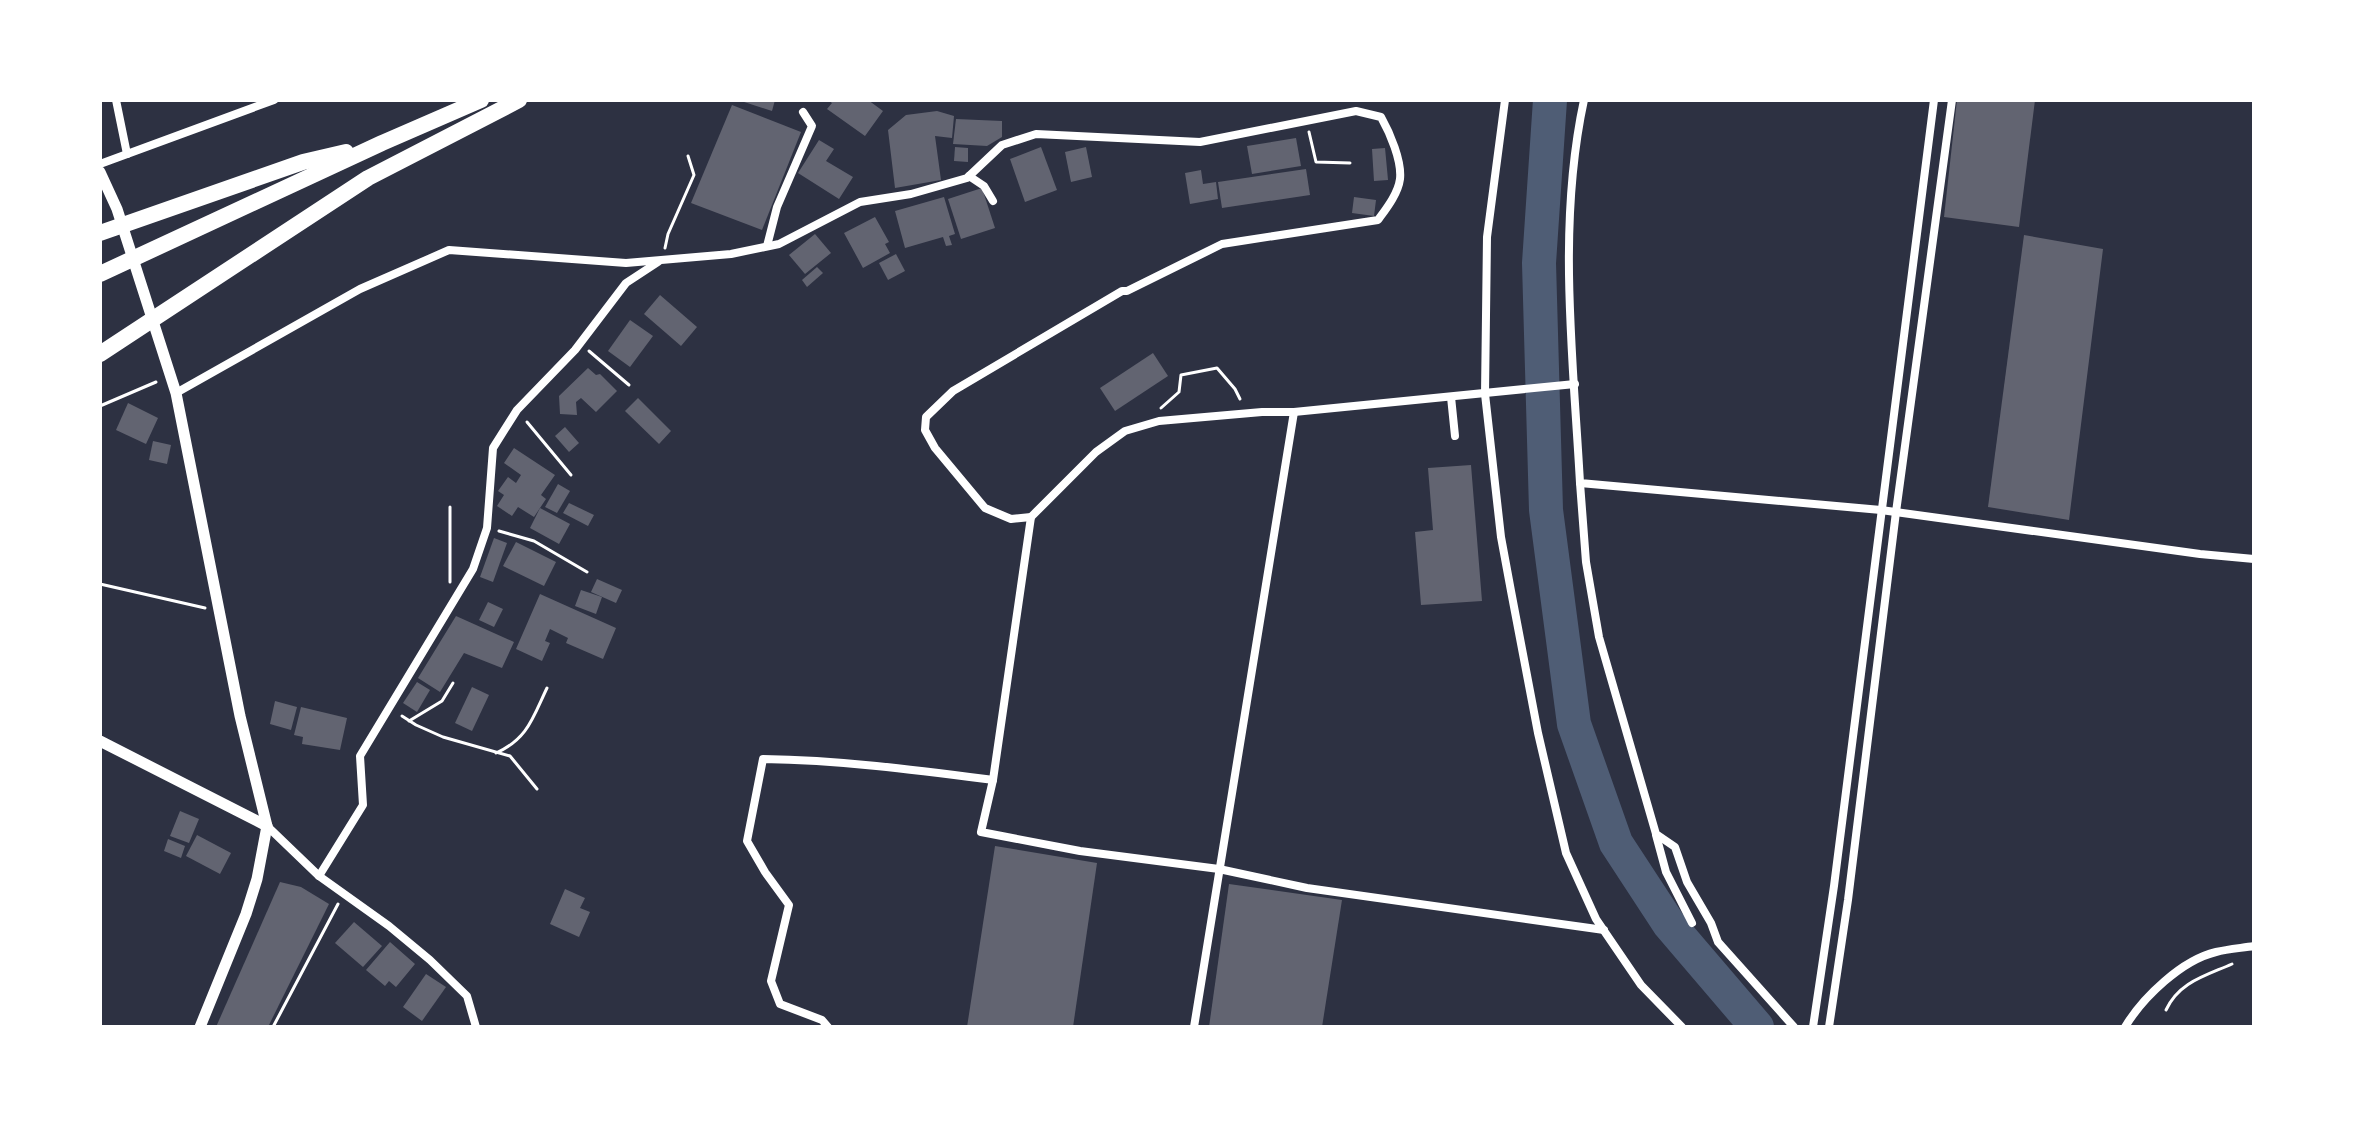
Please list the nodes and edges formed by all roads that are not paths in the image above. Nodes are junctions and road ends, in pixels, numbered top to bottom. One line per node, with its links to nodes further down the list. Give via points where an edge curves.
1 (116, 100): 11 (street)
2 (274, 100): 11 (street)
3 (481, 100): 10 (highway)
4 (519, 100): 20 (highway, via 368,178)
5 (1505, 100): 23 (street, via 1487,237)
6 (1584, 100): 21 (street, via 1571,194)
7 (1934, 100): 28 (street)
8 (1952, 100): 29 (street)
9 (803, 112): 17 (street, via 812,126 777,207)
10 (382, 143): 16 (highway, via 303,162); 19 (highway)
11 (127, 154): 12 (street)
12 (100, 164)
13 (100, 172): 22 (street, via 117,209)
14 (969, 176): 15 (street); 17 (street, via 911,194 860,202); 30 (street, via 1002,145 1036,134 1200,142 1356,111 1381,117 1393,138 1400,179 1378,220 1222,244 1109,298 953,391 926,417 925,430 935,448 985,508 1011,519)
15 (993, 201)
16 (100, 233)
17 (767, 246): 18 (street)
18 (663, 260): 22 (street, via 626,263 449,250 360,289); 37 (street, via 626,283 580,343 517,410 493,448 487,528 473,569 360,756 363,805)
19 (100, 274)
20 (100, 354)
21 (1571, 384): 23 (street); 27 (street)
22 (176, 393): 34 (street)
23 (1485, 394): 24 (street); 39 (street, via 1501,537 1538,733 1566,853)
24 (1451, 397): 25 (street); 26 (street)
25 (1294, 412): 30 (street, via 1159,421 1125,431 1096,452); 36 (street)
26 (1455, 436)
27 (1580, 483): 28 (street); 35 (street, via 1599,637)
28 (1881, 510): 29 (street); 47 (street)
29 (1896, 512): 31 (street); 48 (street)
30 (1031, 517): 33 (street)
31 (2254, 559)
32 (100, 741): 34 (street)
33 (993, 780): 36 (street, via 981,832); 43 (street, via 763,759 747,841 789,905 771,981 780,1004)
34 (267, 826): 37 (street); 41 (street, via 246,914)
35 (1656, 834): 38 (street, via 1666,872); 46 (street, via 1675,847 1718,942)
36 (1219, 869): 39 (street, via 1307,888); 44 (street)
37 (319, 876): 42 (street, via 449,978 467,996)
38 (1692, 923)
39 (1604, 930): 45 (street, via 1641,985)
40 (2254, 946): 49 (street, via 2215,952 2185,965 2135,1010)
41 (200, 1027)
42 (476, 1027)
43 (828, 1027)
44 (1194, 1027)
45 (1682, 1027)
46 (1794, 1027)
47 (1813, 1027)
48 (1829, 1027)
49 (2125, 1027)

